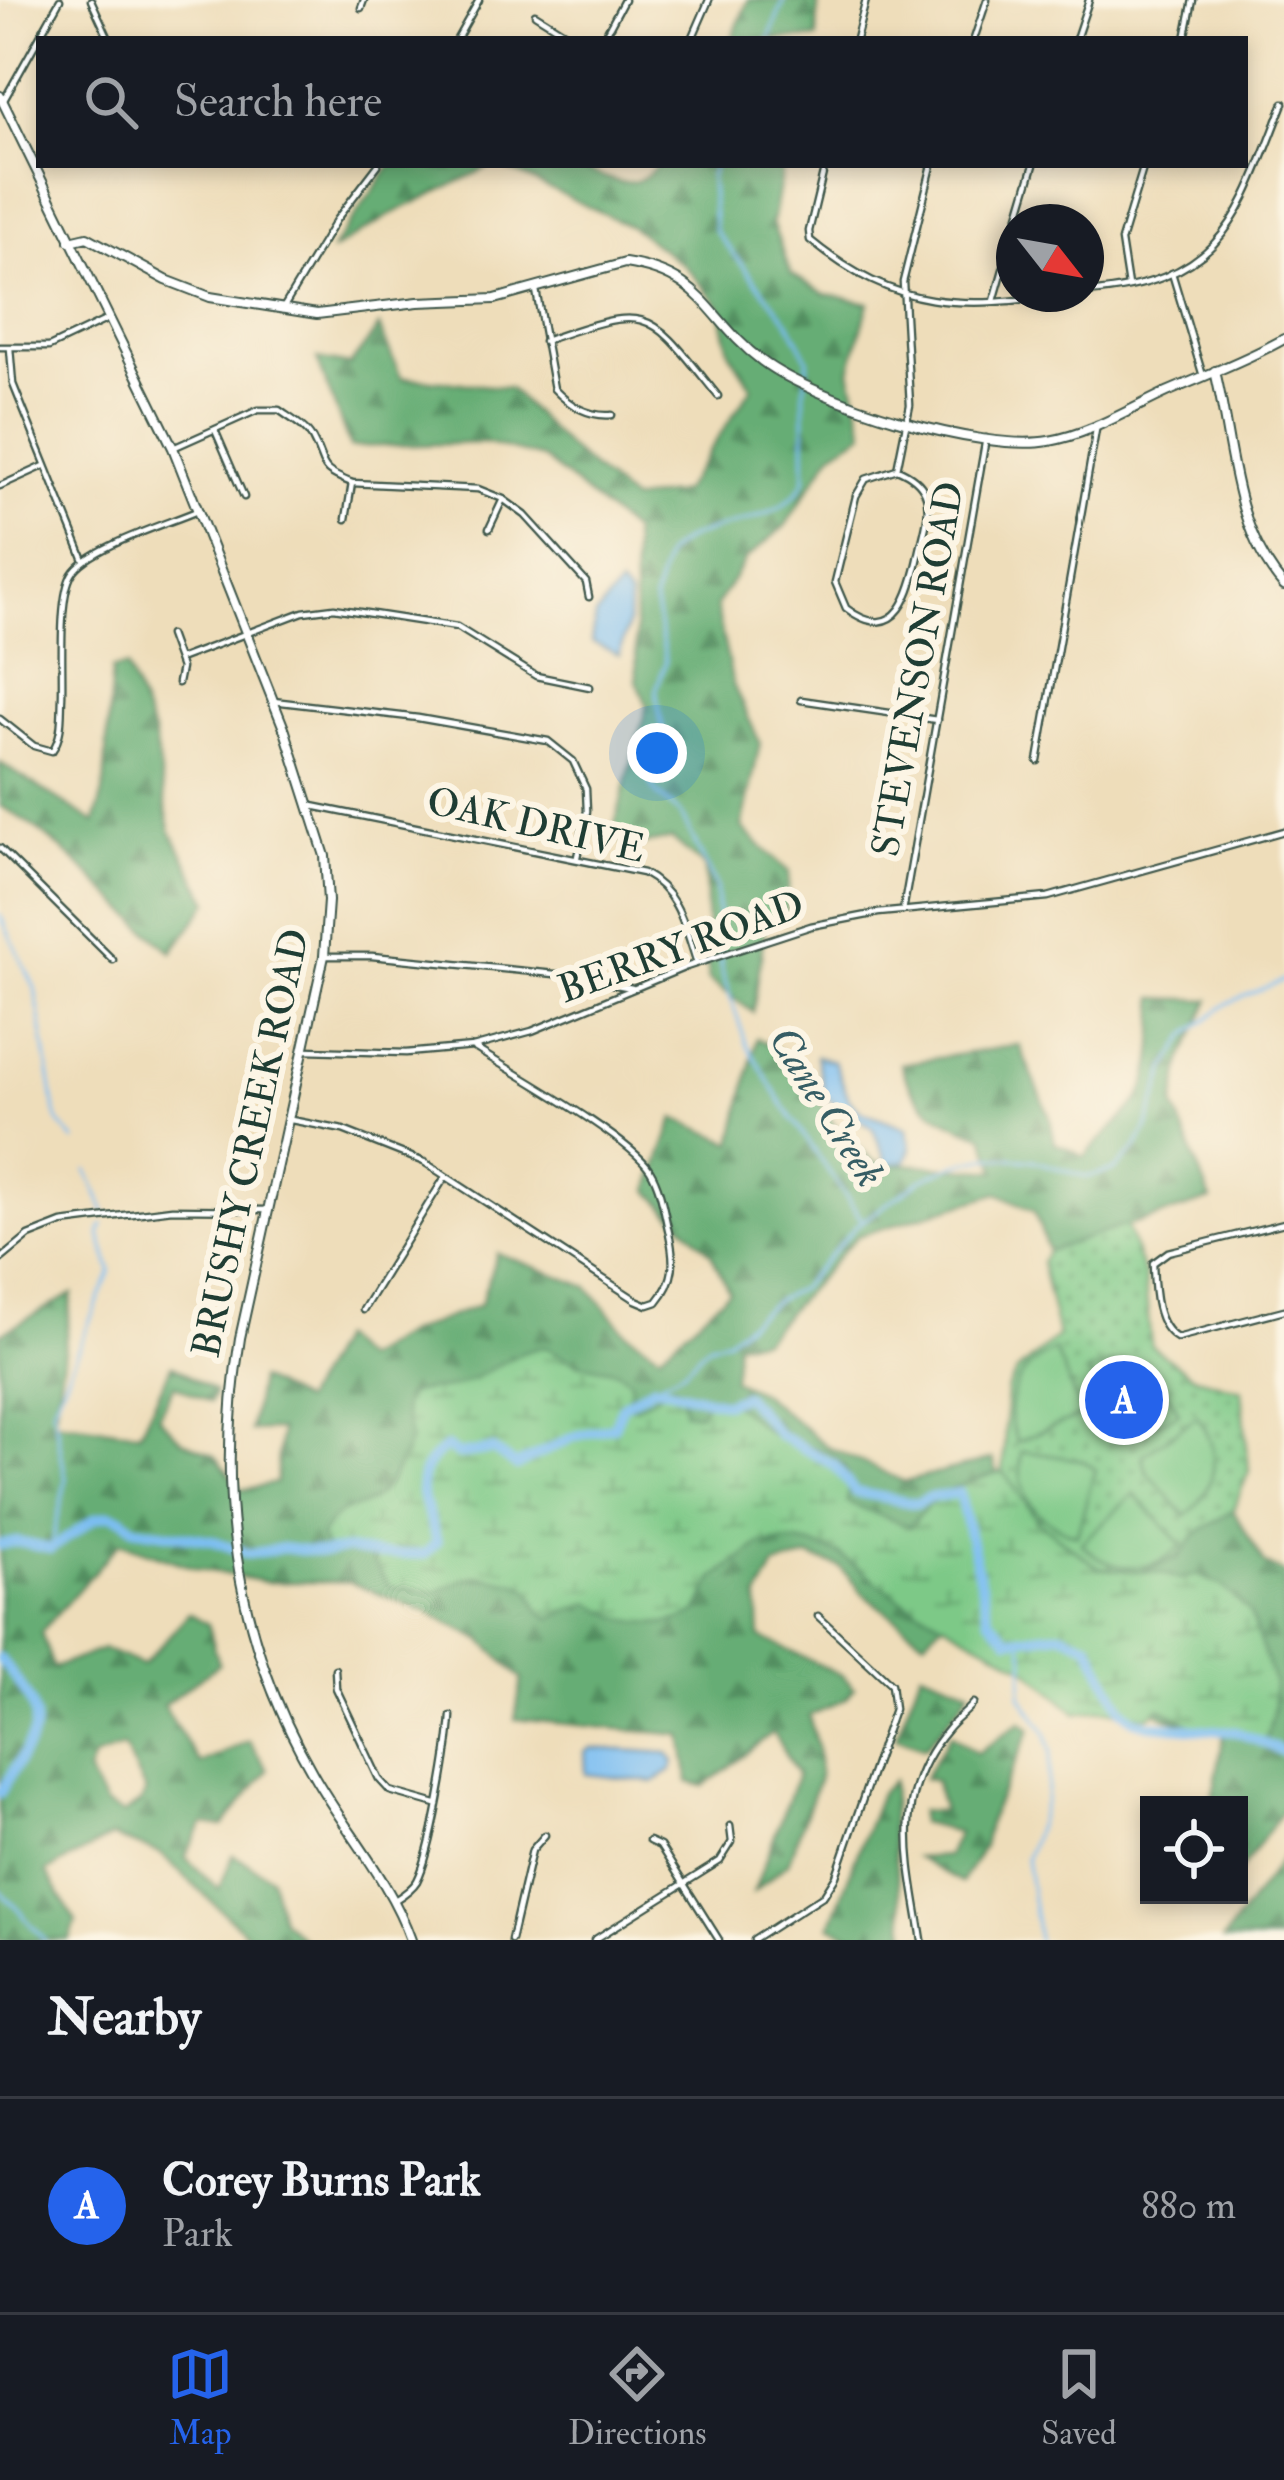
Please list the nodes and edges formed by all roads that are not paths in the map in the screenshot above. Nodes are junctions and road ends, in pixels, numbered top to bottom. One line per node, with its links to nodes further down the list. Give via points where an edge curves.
1 (60, 0): 11 (street)
2 (91, 0): 12 (street)
3 (479, 0): 13 (street)
4 (624, 0): 15 (street)
5 (709, 0): 16 (street)
6 (866, 0): 17 (street)
7 (987, 0): 18 (street)
8 (1089, 0): 19 (street)
9 (1193, 0): 20 (street)
10 (535, 14): 14 (street)
11 (39, 36)
12 (108, 36)
13 (459, 36)
14 (570, 36)
15 (605, 36)
16 (693, 36)
17 (857, 36)
18 (975, 36)
19 (1077, 36)
20 (1186, 36)
21 (36, 41): 22 (street)
22 (2, 99): 25 (main road, BRUSHY CREEK ROAD)
23 (1284, 103): 37 (street, via 1232,224 1211,249)
24 (36, 143): 25 (street)
25 (25, 147): 32 (main road, BRUSHY CREEK ROAD)
26 (376, 168): 45 (street)
27 (824, 168): 42 (street, via 810,240)
28 (931, 168): 42 (street)
29 (1033, 168): 31 (street)
30 (1143, 168): 38 (street, via 1121,241)
31 (1022, 204)
32 (57, 216): 33 (main road); 34 (main road, BRUSHY CREEK ROAD)
33 (87, 237): 34 (main road); 35 (main road)
34 (70, 241): 36 (main road, BRUSHY CREEK ROAD)
35 (101, 245): 36 (main road, via 91,246); 45 (main road, via 190,290)
36 (82, 264): 46 (main road, BRUSHY CREEK ROAD)
37 (1172, 271): 38 (street); 52 (street)
38 (1128, 286): 39 (street)
39 (1104, 289)
40 (536, 290): 45 (main road, via 328,314); 48 (street); 55 (main road, via 626,263 666,271 797,383)
41 (996, 293): 43 (street)
42 (903, 295): 43 (street); 55 (street)
43 (993, 303): 44 (street)
44 (996, 303)
45 (282, 310)
46 (110, 317): 50 (street, via 58,344); 59 (main road, BRUSHY CREEK ROAD)
47 (1284, 339): 51 (main road)
48 (544, 340): 53 (street, via 610,318 643,320 671,338); 54 (street, via 554,389)
49 (0, 347): 50 (street)
50 (10, 348): 60 (street, via 13,384)
51 (1215, 371): 52 (main road); 70 (main road, via 1248,531)
52 (1203, 376): 56 (main road)
53 (718, 396)
54 (612, 416)
55 (907, 422): 58 (main road); 61 (street)
56 (1096, 424): 58 (main road, via 1043,442); 81 (street)
57 (215, 430): 59 (street); 62 (street, via 258,410 279,410 312,439 318,461); 64 (street)
58 (986, 437): 80 (street, STEVENSON ROAD)
59 (173, 448): 66 (main road, BRUSHY CREEK ROAD)
60 (46, 466): 63 (street); 69 (street)
61 (897, 469): 61 (street, via 860,487 835,582 846,608 872,621 907,603 925,525 927,496)
62 (352, 483): 65 (street, via 478,489); 67 (street)
63 (0, 486)
64 (244, 497)
65 (503, 499): 68 (street); 71 (street, via 586,582)
66 (198, 510): 69 (street); 72 (main road, BRUSHY CREEK ROAD)
67 (346, 519)
68 (488, 529)
69 (85, 560): 79 (street, via 68,588 57,745 46,752)
70 (1284, 586)
71 (590, 597)
72 (246, 632): 74 (street); 76 (street, via 325,608 441,623 536,676); 78 (main road, BRUSHY CREEK ROAD)
73 (169, 635): 74 (street)
74 (179, 659): 75 (street)
75 (178, 683)
76 (590, 687)
77 (801, 700): 80 (street)
78 (273, 701): 82 (main road, BRUSHY CREEK ROAD); 85 (street, via 548,741 584,781)
79 (0, 719)
80 (937, 720): 86 (street, STEVENSON ROAD)
81 (1038, 761)
82 (312, 806): 85 (street, OAK DRIVE); 87 (main road, BRUSHY CREEK ROAD, via 328,872)
83 (1284, 832): 86 (street, BERRY ROAD, via 1061,894)
84 (0, 848): 88 (street)
85 (577, 857): 89 (street, OAK DRIVE, via 661,884)
86 (903, 910): 89 (street, BERRY ROAD, via 811,926)
87 (324, 956): 90 (street, via 565,975); 92 (main road, BRUSHY CREEK ROAD)
88 (113, 960)
89 (697, 963): 90 (street, BERRY ROAD)
90 (632, 988): 91 (street, BERRY ROAD)
91 (473, 1047): 92 (street, BERRY ROAD); 94 (street, via 644,1162 668,1229 671,1281 657,1303 643,1304)
92 (306, 1050): 93 (main road, BRUSHY CREEK ROAD)
93 (291, 1120): 94 (street, via 369,1139); 95 (main road, BRUSHY CREEK ROAD)
94 (445, 1177): 98 (street)
95 (269, 1210): 97 (street, via 172,1209 62,1223); 109 (main road, BRUSHY CREEK ROAD, via 230,1402 229,1503 240,1582 284,1719)
96 (1284, 1223): 99 (street, via 1154,1262 1160,1316 1177,1338)
97 (0, 1260)
98 (363, 1310)
99 (1284, 1310)
100 (818, 1616): 114 (street, via 891,1684 894,1709 836,1876 824,1895)
101 (335, 1669): 104 (street, via 336,1688 379,1779 390,1791)
102 (974, 1703): 115 (street, via 936,1746 907,1818)
103 (451, 1716): 104 (street)
104 (436, 1804): 109 (street, via 416,1882)
105 (730, 1826): 108 (street, via 728,1852)
106 (545, 1835): 111 (street, via 532,1850)
107 (649, 1841): 108 (street)
108 (684, 1884): 112 (street); 113 (street)
109 (395, 1900): 110 (main road, BRUSHY CREEK ROAD)
110 (412, 1940)
111 (511, 1940)
112 (594, 1940)
113 (719, 1940)
114 (754, 1940)
115 (922, 1940)

